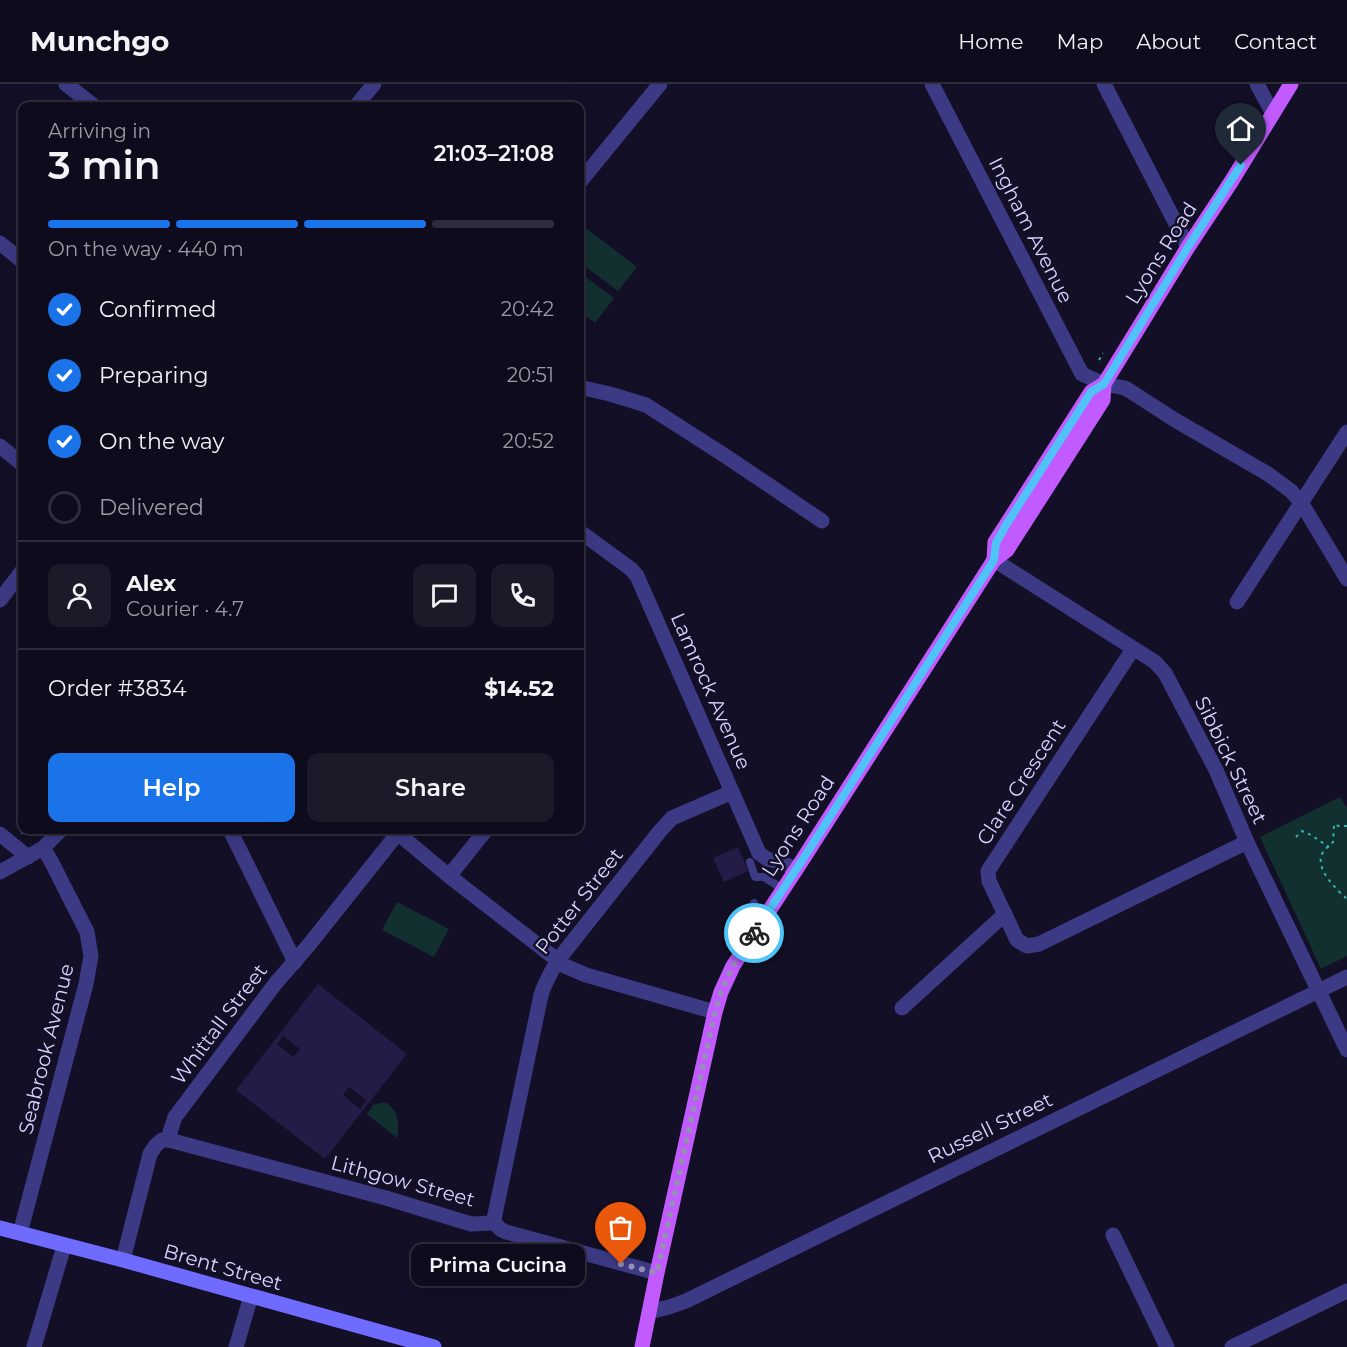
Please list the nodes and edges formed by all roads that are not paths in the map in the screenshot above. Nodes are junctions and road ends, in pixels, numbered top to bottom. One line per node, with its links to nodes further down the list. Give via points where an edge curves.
1 (374, 84): 9 (street)
2 (660, 84): 11 (street)
3 (932, 84): 15 (street, Ingham Avenue, via 1082,374)
4 (1104, 84): 13 (street)
5 (1257, 84): 10 (street)
6 (1291, 84): 10 (main road, Lyons Road)
7 (74, 86): 8 (street)
8 (90, 102)
9 (359, 102)
10 (1273, 114): 13 (main road, Lyons Road)
11 (584, 177)
12 (0, 243): 14 (street)
13 (1188, 247): 15 (main road, Lyons Road)
14 (18, 258)
15 (1104, 384): 20 (street, Ingham Avenue, via 1125,388 1268,474); 23 (main road, Lyons Road, via 1091,392 1001,534)
16 (584, 388): 21 (street, via 646,405)
17 (1347, 432): 20 (street)
18 (0, 446): 19 (street)
19 (18, 461)
20 (1302, 504): 25 (street, Ingham Avenue); 27 (street)
21 (822, 521)
22 (584, 535): 29 (street, Lamrock Avenue, via 637,576)
23 (994, 560): 28 (street, Sibbick Street); 40 (main road, Lyons Road)
24 (18, 576): 26 (street)
25 (1347, 579)
26 (0, 600)
27 (1237, 602)
28 (1133, 649): 36 (street, Sibbick Street, via 1165,673 1216,770); 45 (street, Clare Crescent, via 988,871)
29 (732, 792): 40 (street, Lamrock Avenue, via 759,853); 47 (street, Potter Street, via 672,818)
30 (0, 834): 38 (street)
31 (57, 834): 37 (street)
32 (232, 834): 48 (street)
33 (394, 834): 48 (street, Whittall Street)
34 (400, 834): 42 (street)
35 (483, 834): 42 (street)
36 (1247, 842): 45 (street, Clare Crescent, via 1039,944 1027,946 1017,940); 50 (street, Sibbick Street)
37 (43, 849): 38 (street); 57 (street, Seabrook Avenue, via 87,932 92,956)
38 (28, 857): 41 (street)
39 (750, 862): 43 (lane, via 755,877 764,876)
40 (796, 870): 43 (main road, Lyons Road)
41 (0, 872)
42 (449, 876): 47 (street)
43 (783, 889): 46 (main road, Lyons Road)
44 (754, 903): 46 (lane)
45 (1005, 914): 51 (street)
46 (761, 922): 52 (main road, Lyons Road, via 733,966)
47 (558, 960): 52 (street, via 586,975); 55 (street, Potter Street, via 541,995)
48 (295, 962): 54 (street, Whittall Street, via 274,984 175,1117)
49 (1347, 977): 50 (street, Russell Street)
50 (1318, 991): 53 (street, Sibbick Street); 66 (street, Russell Street, via 686,1301)
51 (902, 1008)
52 (715, 1012): 63 (main road, Lyons Road)
53 (1347, 1050)
54 (169, 1140): 55 (street, Lithgow Street, via 471,1224); 61 (street, Whittall Street, via 159,1142 150,1154)
55 (495, 1223): 59 (street, Lithgow Street, via 500,1229)
56 (0, 1228): 57 (main road, Brent Street)
57 (20, 1233): 60 (main road, Brent Street)
58 (1113, 1235): 71 (street)
59 (520, 1236): 62 (lane); 63 (street, Lithgow Street)
60 (64, 1246): 61 (main road, Brent Street); 67 (street)
61 (123, 1260): 65 (main road, Brent Street)
62 (513, 1263)
63 (657, 1273): 66 (main road, Lyons Road)
64 (1347, 1291): 72 (street)
65 (251, 1296): 68 (street); 69 (main road, Brent Street)
66 (649, 1312): 70 (main road, Lyons Road)
67 (34, 1347)
68 (236, 1347)
69 (433, 1347)
70 (642, 1347)
71 (1167, 1347)
72 (1232, 1347)

